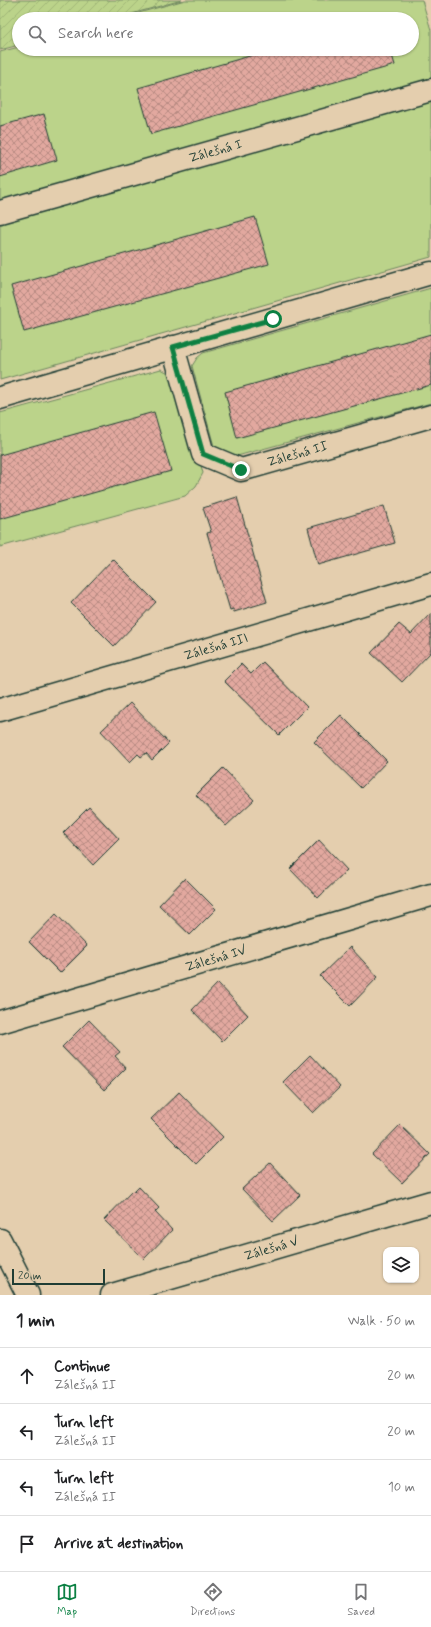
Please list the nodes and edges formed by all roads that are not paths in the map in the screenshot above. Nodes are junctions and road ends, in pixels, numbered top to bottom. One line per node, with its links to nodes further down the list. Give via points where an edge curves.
1 (431, 90): 2 (street, Zálešná I)
2 (0, 212)
3 (431, 273): 4 (street)
4 (173, 347): 5 (street); 6 (street, Zálešná II, via 203,454 241,470)
5 (0, 398)
6 (431, 416)
7 (431, 584): 8 (street, Zálešná III)
8 (0, 710)
9 (431, 895): 10 (street, Zálešná IV)
10 (0, 1022)
11 (431, 1202): 14 (street, Zálešná V)
12 (0, 1240): 13 (street)
13 (28, 1295)
14 (112, 1295)

